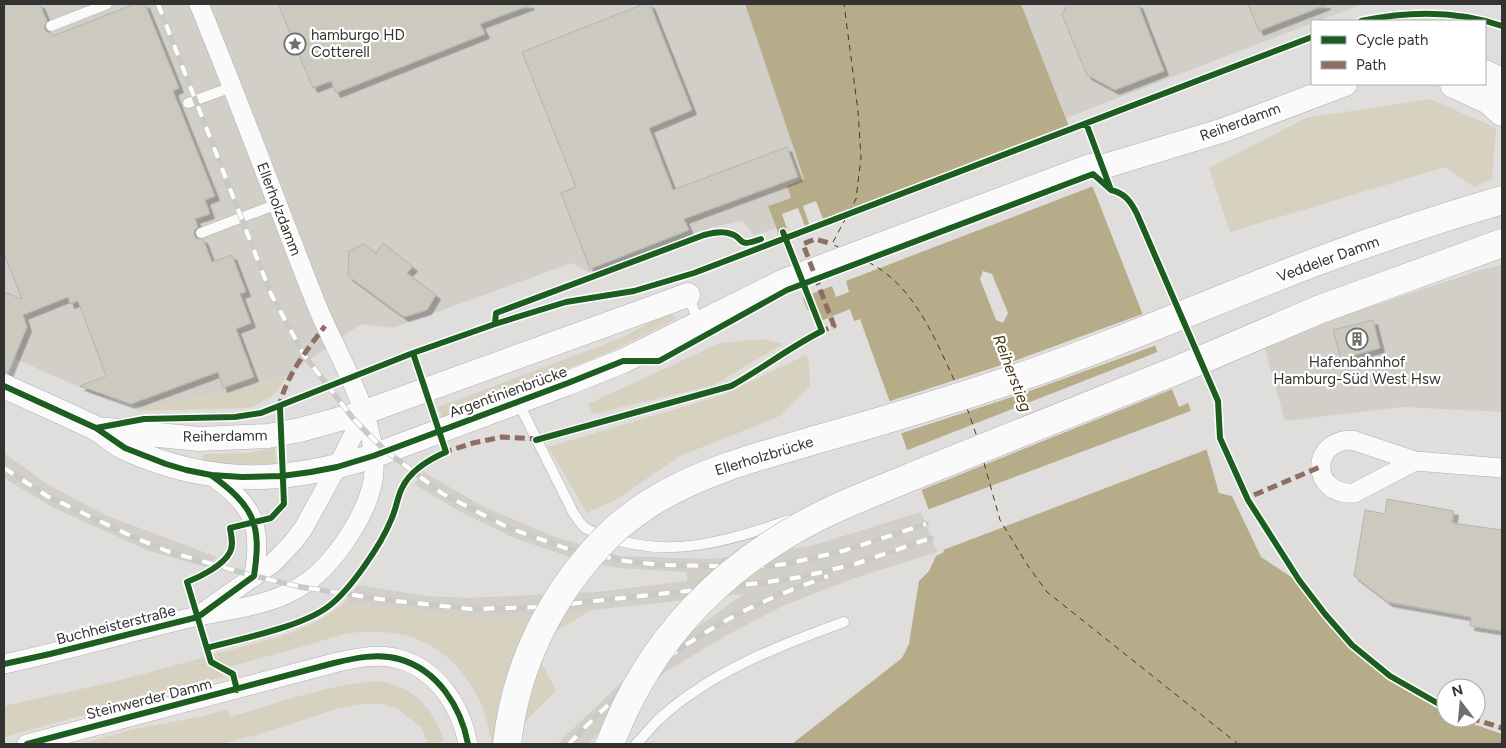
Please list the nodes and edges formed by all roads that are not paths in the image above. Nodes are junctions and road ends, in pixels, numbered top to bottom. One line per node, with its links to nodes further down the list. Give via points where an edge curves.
1 (107, 4): 3 (lane)
2 (199, 4): 8 (street, Ellerholzdamm)
3 (51, 26)
4 (1486, 72): 5 (street)
5 (1502, 80)
6 (1342, 85): 11 (street, Reiherdamm, via 1224,130)
7 (1456, 85): 10 (main road, via 1489,100)
8 (232, 87): 9 (lane); 13 (street, Ellerholzdamm)
9 (188, 103)
10 (1502, 112)
11 (1133, 158): 17 (street, Argentinienbrücke, via 1102,167 1090,166 784,282)
12 (1498, 197): 18 (main road, Veddeler Damm, via 1321,260)
13 (277, 204): 14 (lane); 21 (street, Ellerholzdamm)
14 (200, 233)
15 (1502, 243): 36 (main road, bridge, via 1327,307 848,503 800,527 723,580 684,618 633,692)
16 (688, 295): 17 (lane); 21 (street, Argentinienbrücke)
17 (699, 323): 20 (street, Argentinienbrücke, via 624,361)
18 (1157, 325): 35 (main road, Ellerholzbrücke, bridge, via 1019,377 709,474 650,503 611,532 560,596 526,661 513,703)
19 (4, 386): 22 (street, Reiherdamm)
20 (518, 402): 23 (street, Argentinienbrücke); 28 (lane, via 583,526 621,542 643,547 713,542 748,535)
21 (358, 415): 22 (street, Reiherdamm, via 300,430 241,438 199,439); 23 (street, Buchheisterstraße); 25 (street, Buchheisterstraße)
22 (96, 428): 27 (street, Reiherdamm, via 117,444 144,456)
23 (373, 456): 25 (street, Reiherdamm); 30 (street, Buchheisterstraße, via 370,492 354,527 342,547 317,573 301,587 264,604)
24 (1415, 460): 26 (street)
25 (337, 467): 27 (street, Reiherdamm, via 282,476); 29 (street, Buchheisterstraße, via 303,529 273,563)
26 (1502, 468)
27 (211, 475): 29 (street, via 228,488 249,512 258,542)
28 (853, 496)
29 (254, 576): 30 (street, Buchheisterstraße)
30 (198, 616): 32 (street, Buchheisterstraße)
31 (844, 622): 37 (lane, via 777,646 730,669 689,695 659,719)
32 (4, 664)
33 (27, 744): 34 (street, Steinwerder Damm, via 334,662 371,656 399,659 434,679 457,709)
34 (468, 744)
35 (507, 744)
36 (610, 744)
37 (636, 744)

